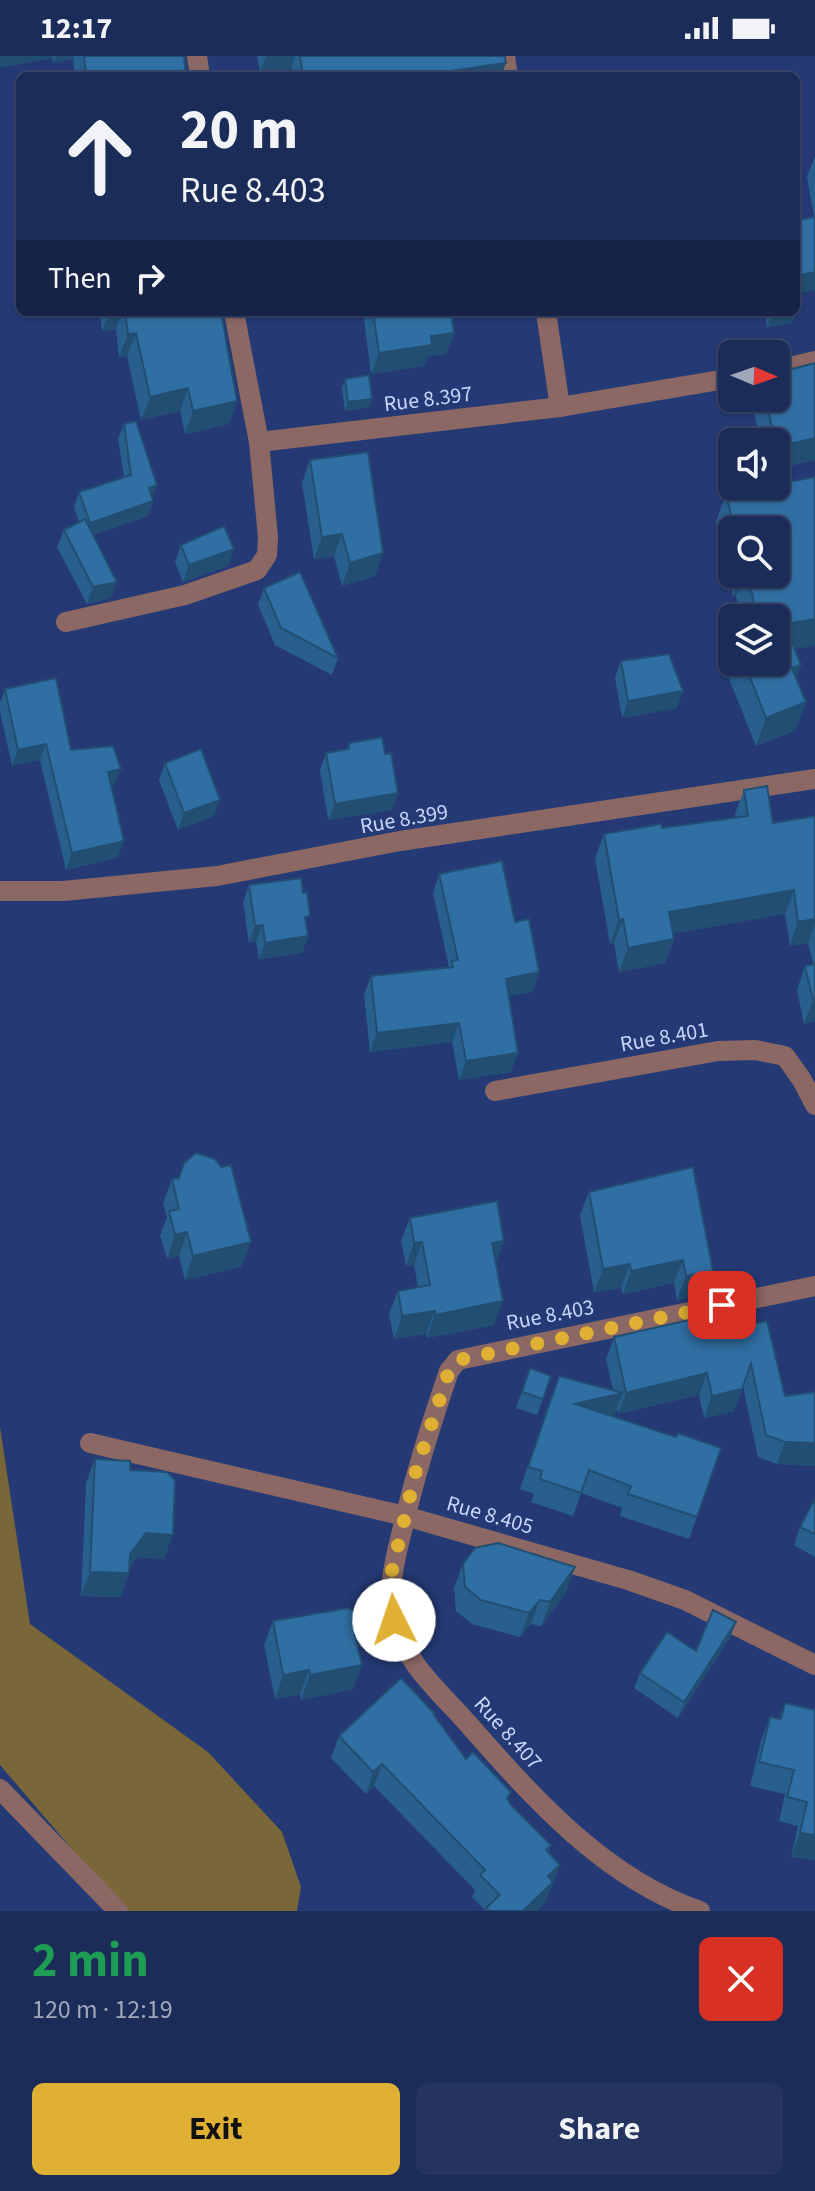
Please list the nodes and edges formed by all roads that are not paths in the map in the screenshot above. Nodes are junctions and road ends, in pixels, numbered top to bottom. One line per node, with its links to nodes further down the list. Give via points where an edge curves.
1 (235, 316): 7 (street)
2 (547, 316): 6 (street)
3 (815, 361): 4 (street)
4 (790, 367)
5 (718, 380): 6 (street, Rue 8.397)
6 (560, 407): 7 (street, Rue 8.397)
7 (259, 442): 8 (street, via 268,537 267,555 257,570 185,595)
8 (66, 622)
9 (815, 779): 10 (street, Rue 8.399, via 400,841 217,876 63,891)
10 (0, 891)
11 (495, 1091): 12 (street, Rue 8.401, via 718,1051 755,1050 785,1056)
12 (815, 1105)
13 (815, 1286): 15 (street, Rue 8.403, via 458,1360 449,1371)
14 (90, 1443): 15 (street, Rue 8.405)
15 (405, 1516): 16 (street, Rue 8.405, via 685,1600); 19 (street, Rue 8.407, via 390,1579 394,1620 414,1664 531,1794 583,1843 642,1883)
16 (815, 1665)
17 (0, 1789): 18 (street)
18 (118, 1911)
19 (700, 1911)

